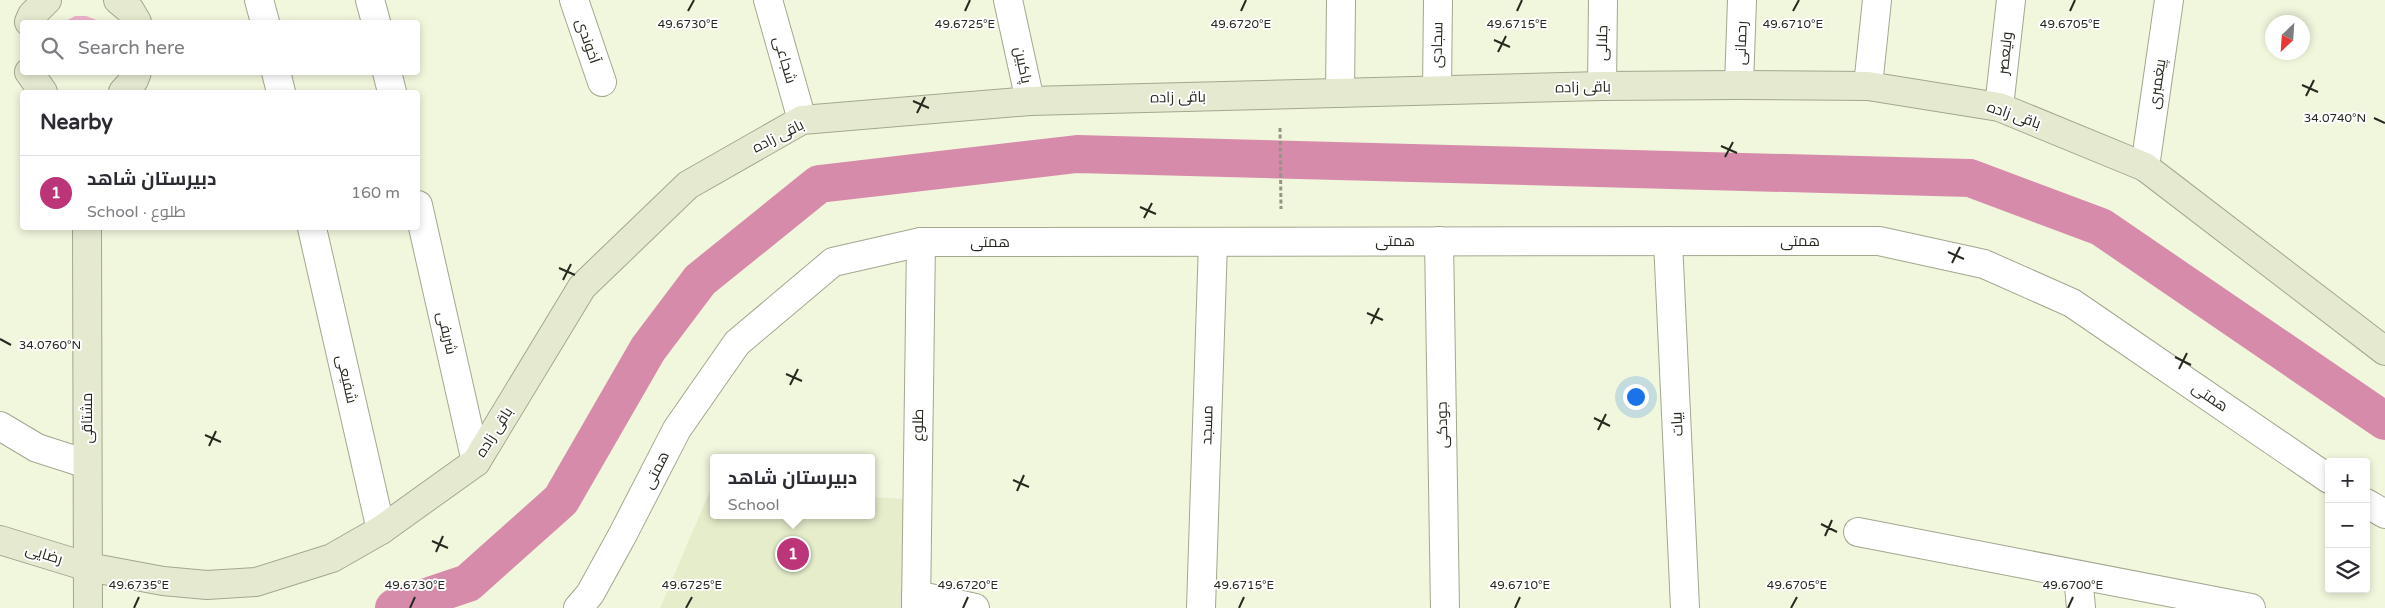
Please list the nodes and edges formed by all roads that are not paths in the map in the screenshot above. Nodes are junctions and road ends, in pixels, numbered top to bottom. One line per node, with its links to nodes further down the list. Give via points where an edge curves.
1 (259, 0): 13 (street)
2 (370, 0): 14 (street)
3 (574, 0): 19 (street, آخوندی)
4 (768, 0): 31 (street, شجاعی)
5 (1008, 0): 29 (street, پاکبین)
6 (1341, 0): 28 (street)
7 (1438, 0): 27 (street, سجادی)
8 (1603, 0): 21 (street, جلالی)
9 (1742, 0): 20 (street, رحمانی)
10 (1876, 0): 22 (street)
11 (2011, 0): 30 (street, ولیعصر)
12 (2169, 0): 32 (street, پیغمبری)
13 (264, 20)
14 (375, 20)
15 (31, 75): 23 (street)
16 (136, 75): 24 (street)
17 (277, 75): 25 (street)
18 (388, 75): 26 (street)
19 (602, 82)
20 (1739, 85): 21 (street, باقی زاده); 22 (street, باقی زاده)
21 (1602, 86): 27 (street, باقی زاده)
22 (1868, 86): 30 (street, باقی زاده)
23 (42, 90)
24 (125, 90)
25 (280, 90)
26 (392, 90)
27 (1437, 90): 28 (street, باقی زاده)
28 (1340, 93): 29 (street, باقی زاده)
29 (1030, 101): 31 (street, باقی زاده)
30 (1999, 107): 32 (street, باقی زاده)
31 (802, 120): 42 (street, باقی زاده, via 688,185 582,287)
32 (2145, 167): 40 (street, باقی زاده)
33 (420, 214): 42 (street, شریفی)
34 (87, 230): 43 (street, مشتاقی)
35 (312, 230): 47 (street, شفیعی)
36 (1439, 241): 37 (street, همتی); 39 (street, همتی); 57 (street, جودکی)
37 (1668, 241): 44 (street, همتی, via 1879,240 1984,264 2072,303); 58 (street, بیات)
38 (920, 242): 39 (street, همتی); 52 (street, طلوع); 54 (street, همتی, via 833,262 737,344 677,429 590,594)
39 (1213, 242): 56 (street, مسجد)
40 (2385, 351)
41 (0, 426): 43 (street, via 37,448)
42 (476, 462): 47 (street, باقی زاده)
43 (87, 464): 50 (street, مشتاقی)
44 (2325, 475)
45 (2370, 505): 46 (street)
46 (2385, 514)
47 (382, 530): 50 (street, باقی زاده, via 332,558 256,582 207,585)
48 (1858, 532): 51 (street)
49 (0, 540): 50 (street, رضایی)
50 (88, 567): 53 (street, مشتاقی)
51 (2078, 575): 59 (street); 60 (street)
52 (916, 601): 55 (street)
53 (88, 608)
54 (578, 608)
55 (975, 608)
56 (1201, 608)
57 (1444, 608)
58 (1685, 608)
59 (2081, 608)
60 (2251, 608)

